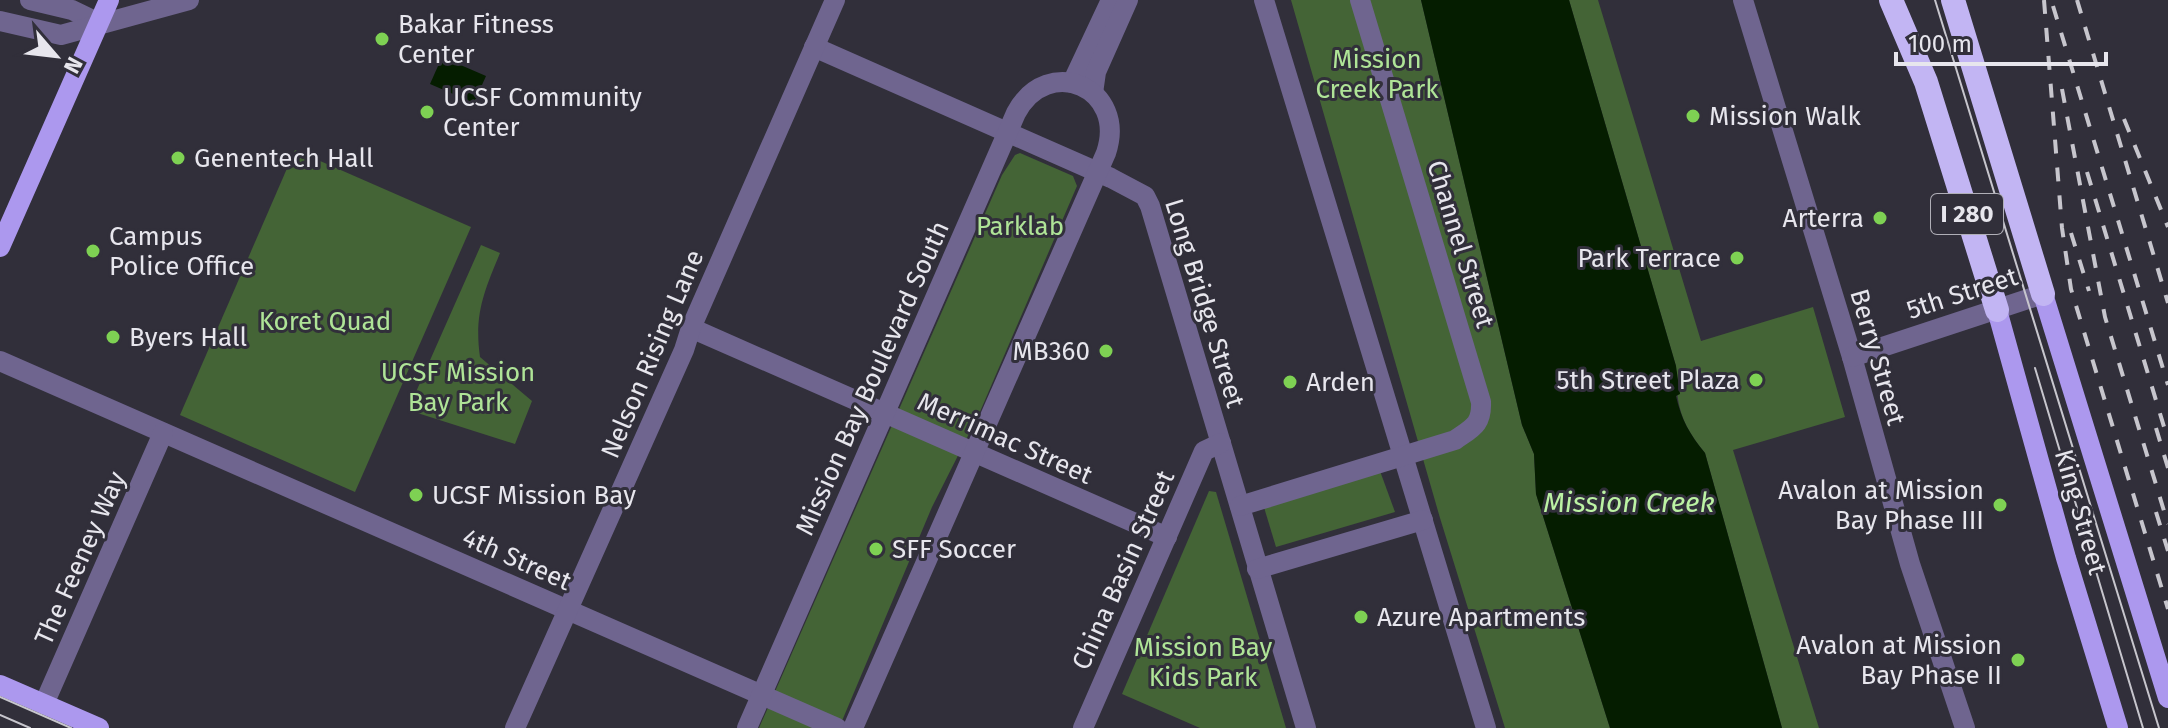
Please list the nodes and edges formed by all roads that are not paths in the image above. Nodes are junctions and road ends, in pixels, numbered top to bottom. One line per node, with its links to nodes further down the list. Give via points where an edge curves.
1 (30, 0): 13 (street)
2 (109, 0): 13 (main road)
3 (189, 0): 13 (street)
4 (835, 0): 14 (street, Nelson Rising Lane)
5 (1111, 0): 15 (street)
6 (1128, 0): 16 (street, via 1096,72)
7 (1264, 0): 29 (street)
8 (1360, 0): 29 (street, Channel Street, via 1481,402 1478,423 1455,440)
9 (1743, 0): 23 (street, Berry Street)
10 (1891, 0): 21 (highway, I 280, via 1913,46)
11 (1953, 0): 20 (highway, I 280)
12 (0, 21): 13 (street, via 61,35)
13 (99, 23): 19 (main road)
14 (814, 47): 17 (street, Long Bridge Street); 22 (street, Nelson Rising Lane)
15 (1072, 83): 16 (street); 17 (street, Mission Bay Boulevard South, via 1047,84 1028,95)
16 (1093, 93): 18 (street, via 1111,127)
17 (1008, 131): 18 (street, Long Bridge Street); 25 (street, Mission Bay Boulevard South)
18 (1098, 172): 27 (street, Long Bridge Street, via 1135,189 1150,206); 28 (street)
19 (0, 247)
20 (2043, 294): 21 (street, 5th Street); 37 (main road, King Street)
21 (1997, 310): 23 (street, 5th Street); 48 (main road, King Street)
22 (691, 328): 25 (street, Merrimac Street); 34 (street, Nelson Rising Lane)
23 (1852, 357): 47 (street, Berry Street, via 1910,564)
24 (0, 361): 26 (street, 4th Street)
25 (885, 413): 28 (street, Merrimac Street); 36 (street, Mission Bay Boulevard South)
26 (163, 433): 34 (street, 4th Street); 38 (street, The Feeney Way)
27 (1221, 443): 30 (street, Long Bridge Street); 32 (street, China Basin Street, via 1204,451)
28 (974, 452): 32 (street, Merrimac Street); 43 (street)
29 (1403, 456): 30 (street, Channel Street); 31 (street)
30 (1240, 506): 33 (street, Long Bridge Street)
31 (1423, 520): 33 (street); 46 (street)
32 (1167, 537): 44 (street, China Basin Street)
33 (1257, 569): 45 (street, Long Bridge Street)
34 (568, 610): 36 (street, 4th Street); 40 (street, Nelson Rising Lane)
35 (0, 685): 38 (main road)
36 (761, 695): 41 (street, Mission Bay Boulevard South); 42 (street, 4th Street)
37 (2168, 698)
38 (44, 704): 39 (main road)
39 (99, 728)
40 (515, 728)
41 (747, 728)
42 (837, 728)
43 (853, 728)
44 (1083, 728)
45 (1306, 728)
46 (1486, 728)
47 (1965, 728)
48 (2118, 728)

